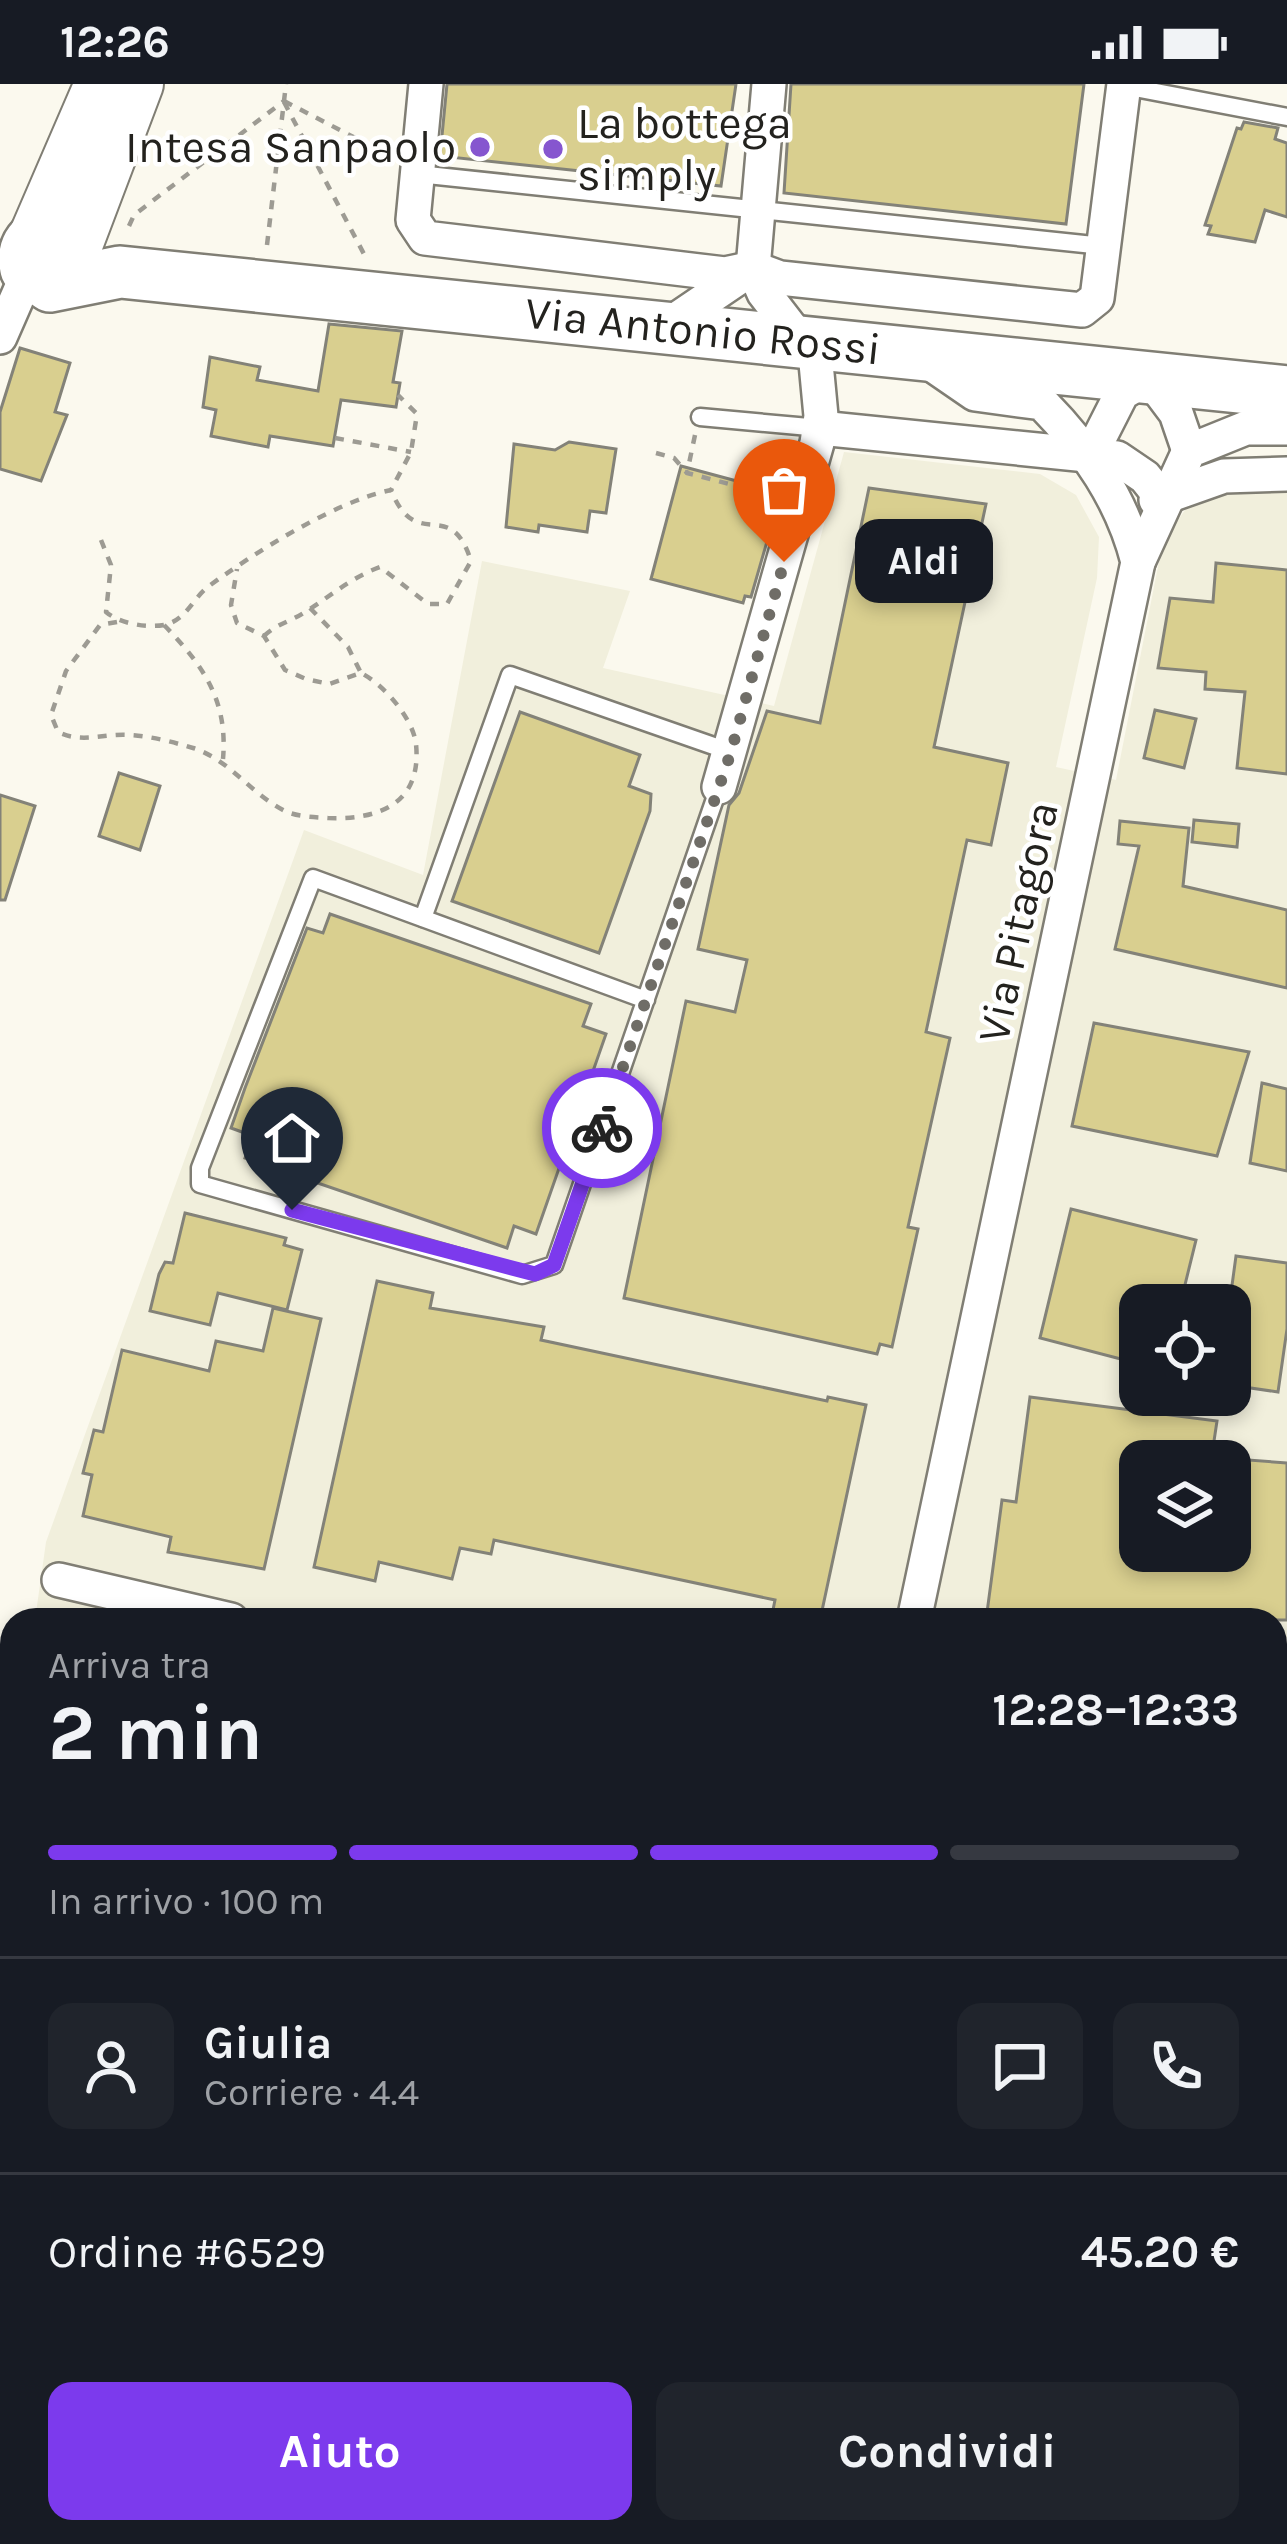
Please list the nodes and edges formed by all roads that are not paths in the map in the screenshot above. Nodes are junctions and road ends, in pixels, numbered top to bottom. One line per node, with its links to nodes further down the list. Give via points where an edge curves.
1 (99, 84): 10 (street)
2 (139, 84): 10 (street)
3 (426, 84): 7 (street, Via Antonio Rossi)
4 (769, 84): 8 (street)
5 (1124, 85): 6 (lane); 9 (street)
6 (1287, 117)
7 (418, 177): 8 (lane); 11 (street, Via Antonio Rossi, via 413,220 425,238)
8 (756, 206): 9 (lane); 11 (street)
9 (1102, 246): 11 (street, Via Antonio Rossi, via 1097,298 1082,310)
10 (50, 263): 12 (main road, Via Antonio Rossi); 14 (street)
11 (758, 280): 12 (street); 13 (street, via 756,312); 15 (street)
12 (667, 326): 13 (main road, Via Antonio Rossi)
13 (727, 332): 15 (main road, Via Antonio Rossi)
14 (0, 337)
15 (807, 341): 16 (main road, Via Antonio Rossi); 20 (street)
16 (915, 353): 17 (main road, Via Antonio Rossi); 23 (street, via 976,394 1042,403)
17 (1149, 377): 18 (main road, Via Antonio Rossi); 22 (street, via 1176,413); 23 (street, via 1122,392)
18 (1287, 392)
19 (700, 417): 20 (lane, Via Antonio Rossi)
20 (820, 428): 23 (street, Via Antonio Rossi); 28 (street)
21 (1287, 428): 22 (street, via 1246,428)
22 (1189, 451): 26 (street, Via Pitagora)
23 (1090, 456): 25 (street); 26 (street, via 1117,458)
24 (1287, 474): 26 (street, via 1224,476)
25 (1113, 495): 26 (street); 27 (street)
26 (1164, 501): 27 (street, Via Pitagora)
27 (1138, 562): 34 (street, Via Pitagora)
28 (731, 752): 29 (street); 30 (lane, via 510,675)
29 (719, 787): 31 (lane)
30 (423, 918): 31 (lane); 31 (lane, via 313,878 200,1184 535,1274 554,1265)
31 (646, 1000)
32 (59, 1580): 33 (street)
33 (179, 1608)
34 (917, 1608)

